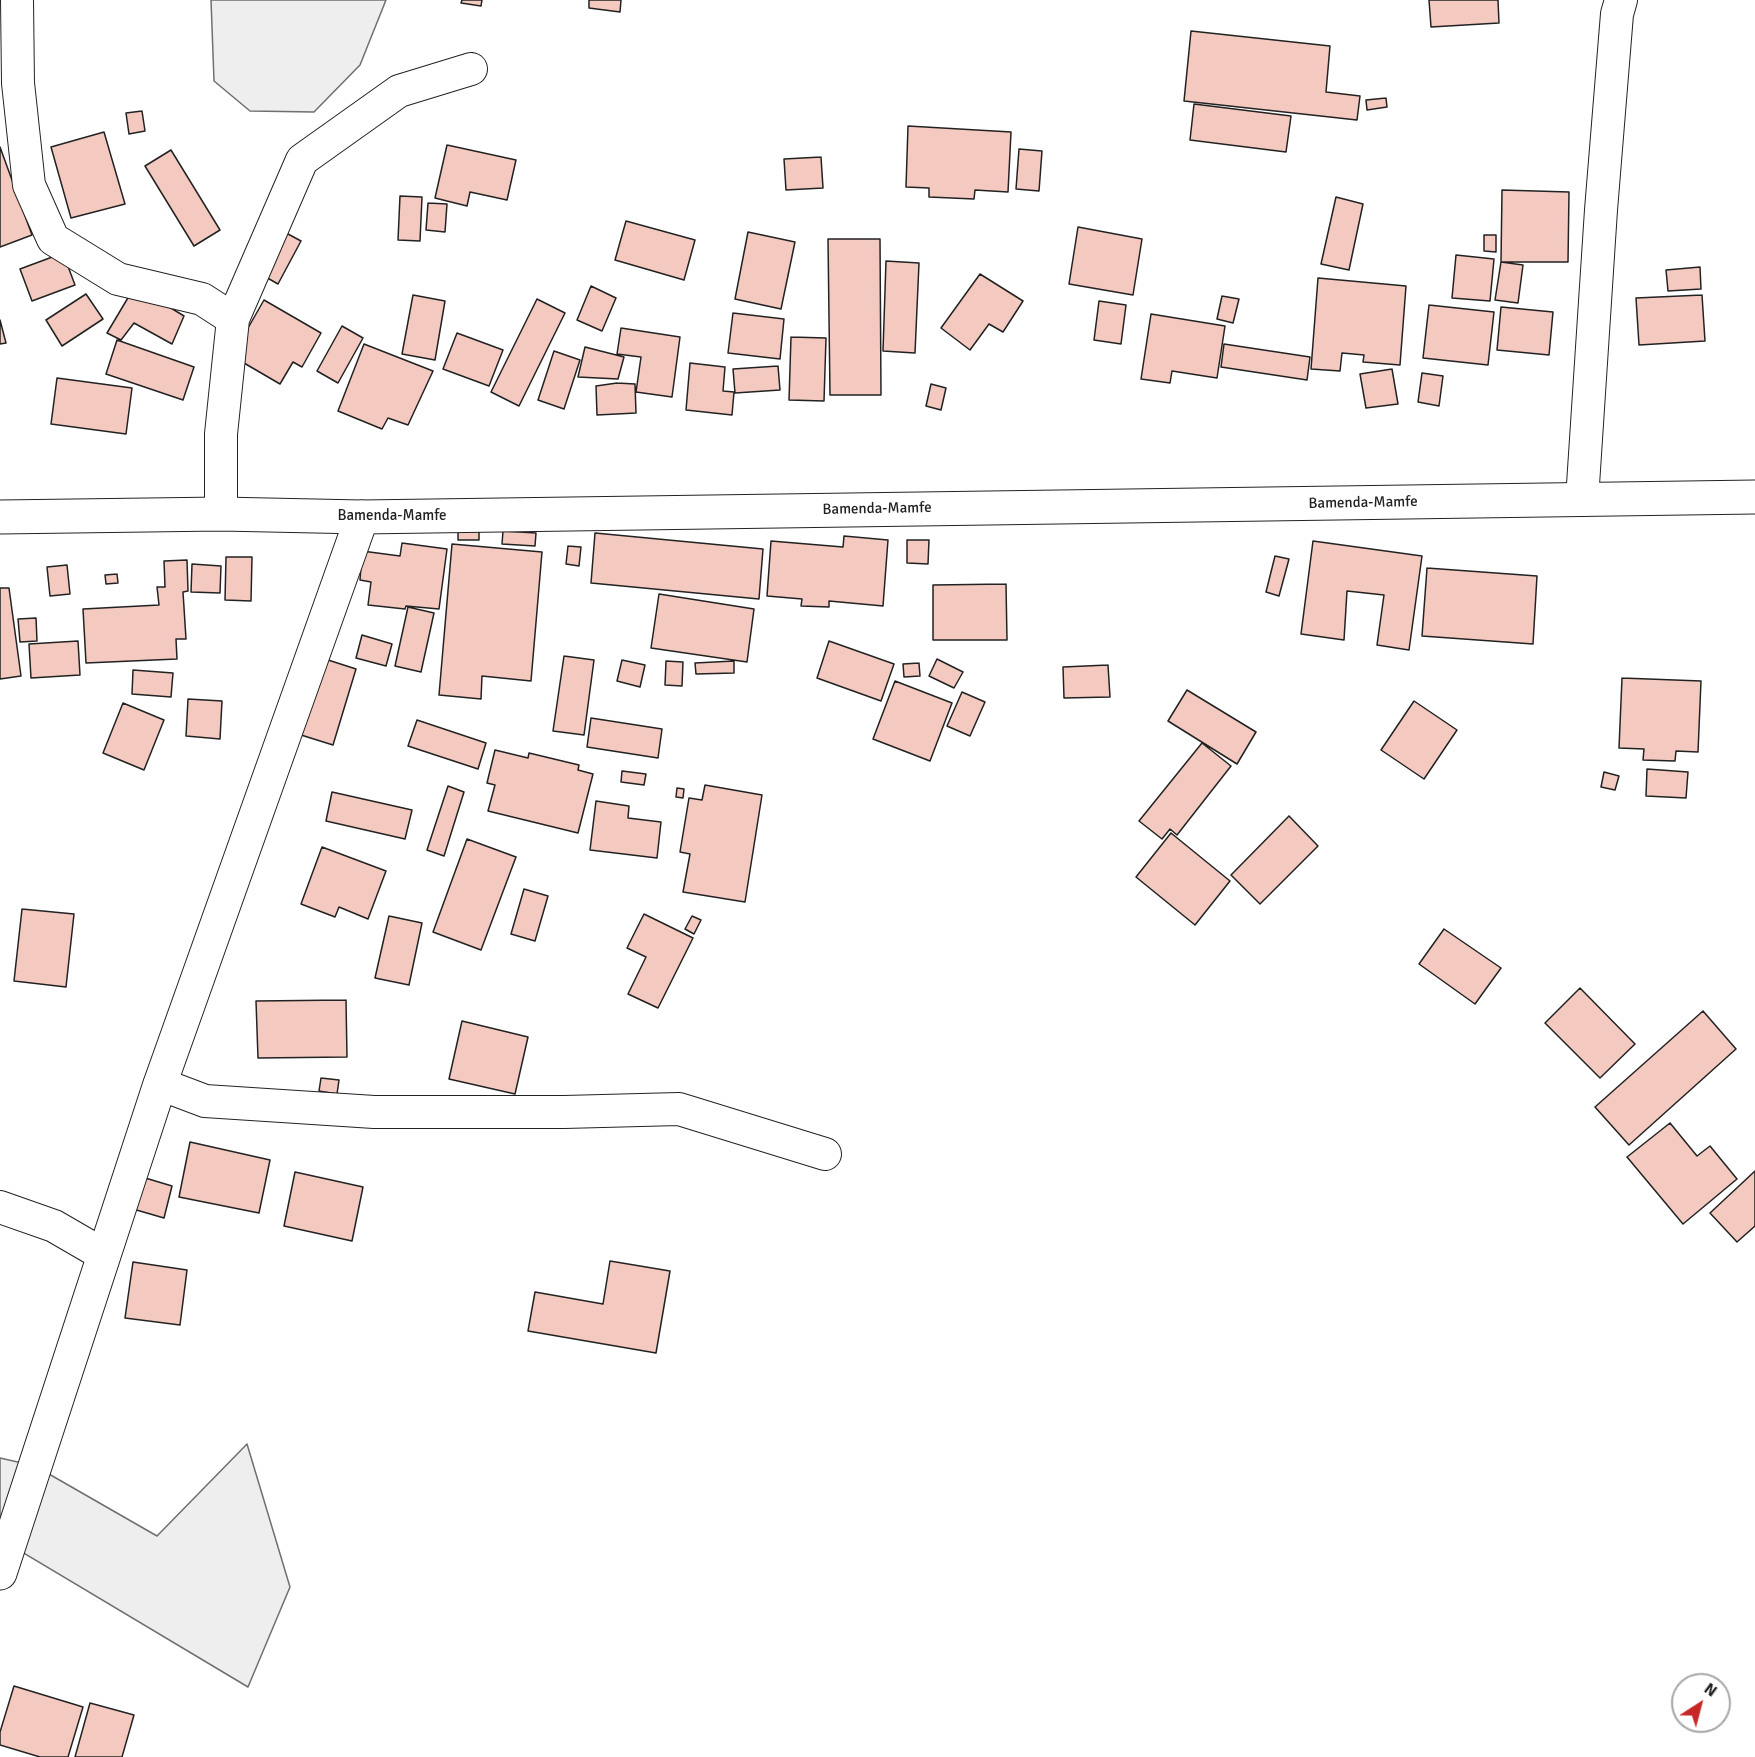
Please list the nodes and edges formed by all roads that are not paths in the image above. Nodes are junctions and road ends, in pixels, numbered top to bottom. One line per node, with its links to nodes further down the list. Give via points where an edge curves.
1 (17, 0): 4 (street, via 18,83 29,185 53,239 118,279 202,299)
2 (1621, 0): 6 (street, via 1601,210)
3 (471, 69): 4 (street, via 399,91 302,160)
4 (233, 319): 7 (street, via 221,434)
5 (1755, 497): 6 (main road, Bamenda-Mamfe)
6 (1582, 500): 8 (main road, Bamenda-Mamfe)
7 (221, 514): 8 (main road, Bamenda-Mamfe); 9 (main road, Bamenda-Mamfe)
8 (362, 516): 10 (main road)
9 (0, 517)
10 (160, 1084): 11 (street, via 205,1101 374,1112 679,1109); 13 (main road)
11 (825, 1154)
12 (0, 1207): 13 (street, via 54,1226)
13 (104, 1254): 14 (main road)
14 (0, 1573)

